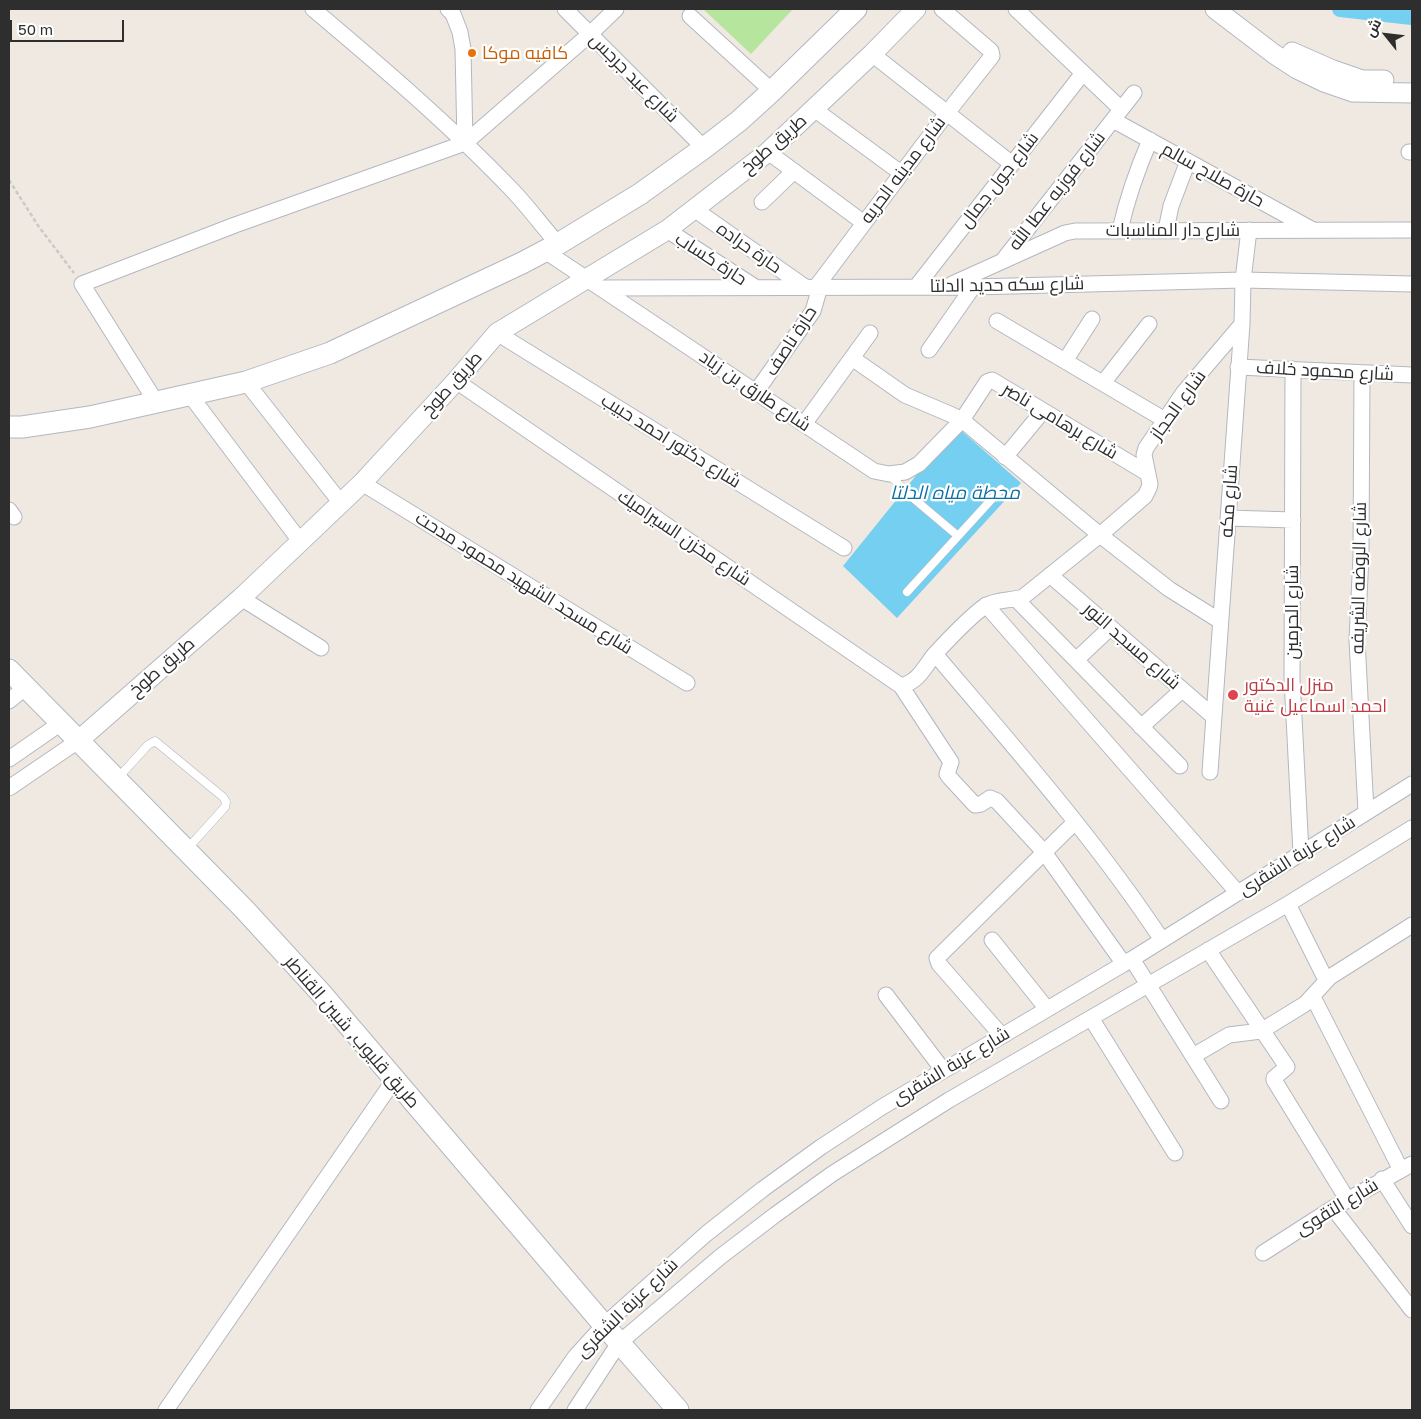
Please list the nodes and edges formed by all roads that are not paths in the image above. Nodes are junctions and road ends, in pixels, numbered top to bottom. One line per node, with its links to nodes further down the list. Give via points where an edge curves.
1 (312, 9): 23 (street, شارع طارق بن زياد)
2 (448, 9): 23 (street, via 460,32 463,49)
3 (565, 9): 12 (street, شارع عبد جرجس)
4 (616, 9): 12 (street)
5 (856, 9): 16 (main road)
6 (916, 9): 13 (street, طريق طوخ)
7 (942, 9): 20 (street, شارع مدينه الحريه, via 992,55)
8 (1215, 9): 18 (street, via 1274,54 1324,82 1353,92)
9 (1234, 9): 15 (street, via 1297,55 1333,70 1362,80)
10 (1022, 11): 14 (street, حارة صلاح سالم)
11 (690, 16): 16 (street)
12 (590, 34): 23 (street); 24 (street, شارع عبد جرجس)
13 (872, 54): 19 (street, طريق طوخ); 20 (street)
14 (1083, 73): 21 (street, حارة صلاح سالم); 27 (street, شارع جول جمال)
15 (1412, 82)
16 (772, 91): 24 (main road)
17 (1134, 93): 21 (street, شارع فوزيه عطا الله)
18 (1412, 93)
19 (814, 109): 25 (street, طريق طوخ); 29 (street)
20 (946, 113): 27 (street); 29 (street, شارع مدينه الحريه)
21 (1117, 114): 22 (street, حارة صلاح سالم); 40 (street, شارع فوزيه عطا الله)
22 (1150, 140): 26 (street, حارة صلاح سالم); 34 (street, via 1137,169)
23 (465, 143): 39 (street, شارع طارق بن زياد, via 514,192); 67 (street, via 82,284)
24 (704, 148): 39 (main road, via 640,194)
25 (768, 152): 28 (street); 31 (street, طريق طوخ)
26 (1188, 161): 35 (street, via 1171,206); 37 (street, حارة صلاح سالم)
27 (1012, 164): 45 (street, شارع جول جمال)
28 (794, 171): 30 (street); 32 (street)
29 (902, 173): 32 (street, شارع مدينه الحريه)
30 (762, 202)
31 (694, 209): 33 (street, طريق طوخ); 44 (street, حارة حراده)
32 (864, 223): 44 (street, شارع مدينه الحريه)
33 (667, 230): 42 (street, طريق طوخ); 48 (street, حارة كساب)
34 (1120, 230): 35 (street, شارع دار المناسبات); 40 (street, شارع دار المناسبات, via 1065,233)
35 (1166, 230): 36 (street, شارع دار المناسبات)
36 (1248, 230): 37 (street, شارع دار المناسبات); 41 (street, شارع مكه)
37 (1313, 230): 38 (street, شارع دار المناسبات)
38 (1412, 230)
39 (552, 248): 42 (street, شارع طارق بن زياد); 63 (main road, via 330,353)
40 (1002, 261): 46 (street, شارع دار المناسبات)
41 (1243, 280): 43 (street, شارع سكه حديد الدلتا); 47 (street, شارع سكه حديد الدلتا); 52 (street, شارع مكه)
42 (594, 283): 48 (street, شارع سكه حديد الدلتا); 53 (street, طريق طوخ); 65 (street, شارع طارق بن زياد)
43 (1412, 284)
44 (813, 287): 45 (street, شارع سكه حديد الدلتا); 48 (street, شارع سكه حديد الدلتا); 65 (street, حارة ناصف, via 814,311)
45 (916, 287): 46 (street, شارع سكه حديد الدلتا)
46 (946, 287): 47 (street, شارع سكه حديد الدلتا)
47 (973, 287): 55 (street)
48 (755, 288)
49 (1092, 319): 57 (street)
50 (997, 321): 57 (street)
51 (1149, 324): 64 (street)
52 (1242, 324): 58 (street, شارع مكه); 70 (street, شارع الحجاز, via 1184,392)
53 (497, 333): 62 (street, طريق طوخ); 84 (street, شارع دكتور احمد حبيب)
54 (870, 333): 56 (street)
55 (928, 350)
56 (852, 358): 69 (street, via 905,395); 71 (street)
57 (1065, 361): 64 (street)
58 (1238, 367): 59 (street, شارع محمود خلاف); 79 (street, شارع مكه)
59 (1293, 369): 60 (street, شارع محمود خلاف); 80 (street, شارع الحرمين)
60 (1362, 373): 61 (street, شارع محمود خلاف); 111 (street, شارع الروضه الشريفه, via 1357,640)
61 (1412, 375)
62 (456, 381): 76 (street, طريق طوخ); 97 (street, شارع مخزن السيراميك)
63 (246, 382): 66 (main road); 78 (street)
64 (1103, 383): 70 (street)
65 (756, 392): 71 (street, شارع طارق بن زياد)
66 (190, 394): 67 (main road); 83 (street)
67 (156, 402): 72 (main road, via 90,417)
68 (1043, 411): 69 (street, شارع برهامى ناصر, via 992,380 987,382); 73 (street); 74 (street, شارع برهامى ناصر)
69 (962, 420): 73 (street); 75 (street, via 919,464 905,472)
70 (1165, 420): 74 (street, شارع الحجاز, via 1144,451)
71 (804, 424): 75 (street, شارع طارق بن زياد, via 874,471)
72 (9, 427)
73 (1005, 456): 81 (street)
74 (1147, 473): 81 (street, شارع الحجاز, via 1148,492)
75 (889, 474): 82 (lane)
76 (362, 483): 78 (street, طريق طوخ); 96 (street, شارع مسجد الشهيد محمود مدحت)
77 (1001, 489): 82 (lane)
78 (341, 503): 83 (street, طريق طوخ)
79 (1228, 518): 80 (street); 90 (street, شارع مكه)
80 (1293, 520): 116 (street, شارع الحرمين, via 1292,680)
81 (1100, 535): 85 (street); 90 (street, via 1169,590)
82 (958, 536): 86 (lane)
83 (300, 541): 87 (street, طريق طوخ)
84 (844, 548)
85 (1050, 576): 88 (street); 91 (street, شارع مسجد النور)
86 (907, 592)
87 (241, 598): 92 (street); 104 (street, طريق طوخ)
88 (1016, 599): 89 (street, via 996,601); 94 (street)
89 (986, 606): 93 (street); 117 (street)
90 (1220, 621): 101 (street, شارع مكه)
91 (1110, 628): 94 (street); 99 (street, شارع مسجد النور)
92 (321, 648)
93 (935, 654): 97 (street); 112 (street)
94 (1076, 660): 103 (street)
95 (9, 670): 98 (main road, طريق قليوب, شبين القناطر)
96 (687, 683)
97 (907, 684): 115 (street, via 951,762 947,774 950,778 975,804 982,804 990,798 997,801)
98 (26, 688): 100 (street); 102 (main road, طريق قليوب, شبين القناطر)
99 (1182, 690): 101 (street, شارع مسجد النور); 103 (street)
100 (9, 701)
101 (1214, 717): 107 (street, شارع مكه)
102 (60, 723): 104 (main road, طريق قليوب, شبين القناطر); 105 (street)
103 (1141, 727): 106 (street)
104 (78, 741): 108 (main road, طريق قليوب, شبين القناطر); 110 (street, طريق طوخ)
105 (9, 759)
106 (1180, 766)
107 (1210, 772)
108 (117, 780): 114 (main road, طريق قليوب, شبين القناطر); 114 (lane, via 148,745 156,741 223,797 225,807)
109 (1412, 784): 111 (street, شارع عزبة الشقرى)
110 (9, 788)
111 (1366, 812): 116 (street, شارع عزبة الشقرى)
112 (1075, 822): 115 (street); 121 (street)
113 (1412, 828): 118 (street, شارع عزبة الشقرى)
114 (186, 850): 134 (main road, طريق قليوب, شبين القناطر, via 321,993)
115 (1044, 852): 123 (street); 131 (street, via 937,958)
116 (1301, 854): 117 (street, شارع عزبة الشقرى)
117 (1238, 893): 121 (street, شارع عزبة الشقرى)
118 (1288, 904): 122 (street, شارع عزبة الشقرى); 124 (street)
119 (1412, 925): 124 (street)
120 (992, 940): 128 (street)
121 (1162, 940): 123 (street, شارع عزبة الشقرى)
122 (1208, 950): 125 (street, شارع عزبة الشقرى); 130 (street)
123 (1128, 962): 125 (street); 128 (street, شارع عزبة الشقرى)
124 (1326, 980): 127 (street)
125 (1148, 985): 129 (street, شارع عزبة الشقرى); 132 (street)
126 (886, 995): 133 (street)
127 (1313, 997): 130 (street); 137 (street)
128 (1047, 1009): 131 (street, شارع عزبة الشقرى)
129 (1090, 1018): 136 (street); 145 (street, شارع عزبة الشقرى, via 940,1105 832,1174 720,1257)
130 (1261, 1031): 132 (street, via 1229,1035); 139 (street, via 1287,1068 1274,1080)
131 (1002, 1036): 133 (street, شارع عزبة الشقرى)
132 (1192, 1056): 135 (street)
133 (944, 1070): 144 (street, شارع عزبة الشقرى, via 821,1147 762,1189 706,1234)
134 (394, 1080): 144 (main road, طريق قليوب, شبين القناطر); 146 (street)
135 (1221, 1102)
136 (1174, 1153)
137 (1406, 1167): 138 (street, شارع التقوى)
138 (1382, 1179): 139 (street, شارع التقوى); 141 (street)
139 (1347, 1200): 140 (street, شارع التقوى)
140 (1333, 1208): 142 (street, شارع التقوى); 143 (street)
141 (1412, 1226)
142 (1263, 1253)
143 (1412, 1310)
144 (604, 1326): 145 (main road, طريق قليوب, شبين القناطر); 147 (street, شارع عزبة الشقرى, via 575,1357)
145 (619, 1343): 148 (street, شارع عزبة الشقرى); 149 (main road, طريق قليوب, شبين القناطر)
146 (166, 1410)
147 (538, 1410)
148 (575, 1410)
149 (678, 1410)

